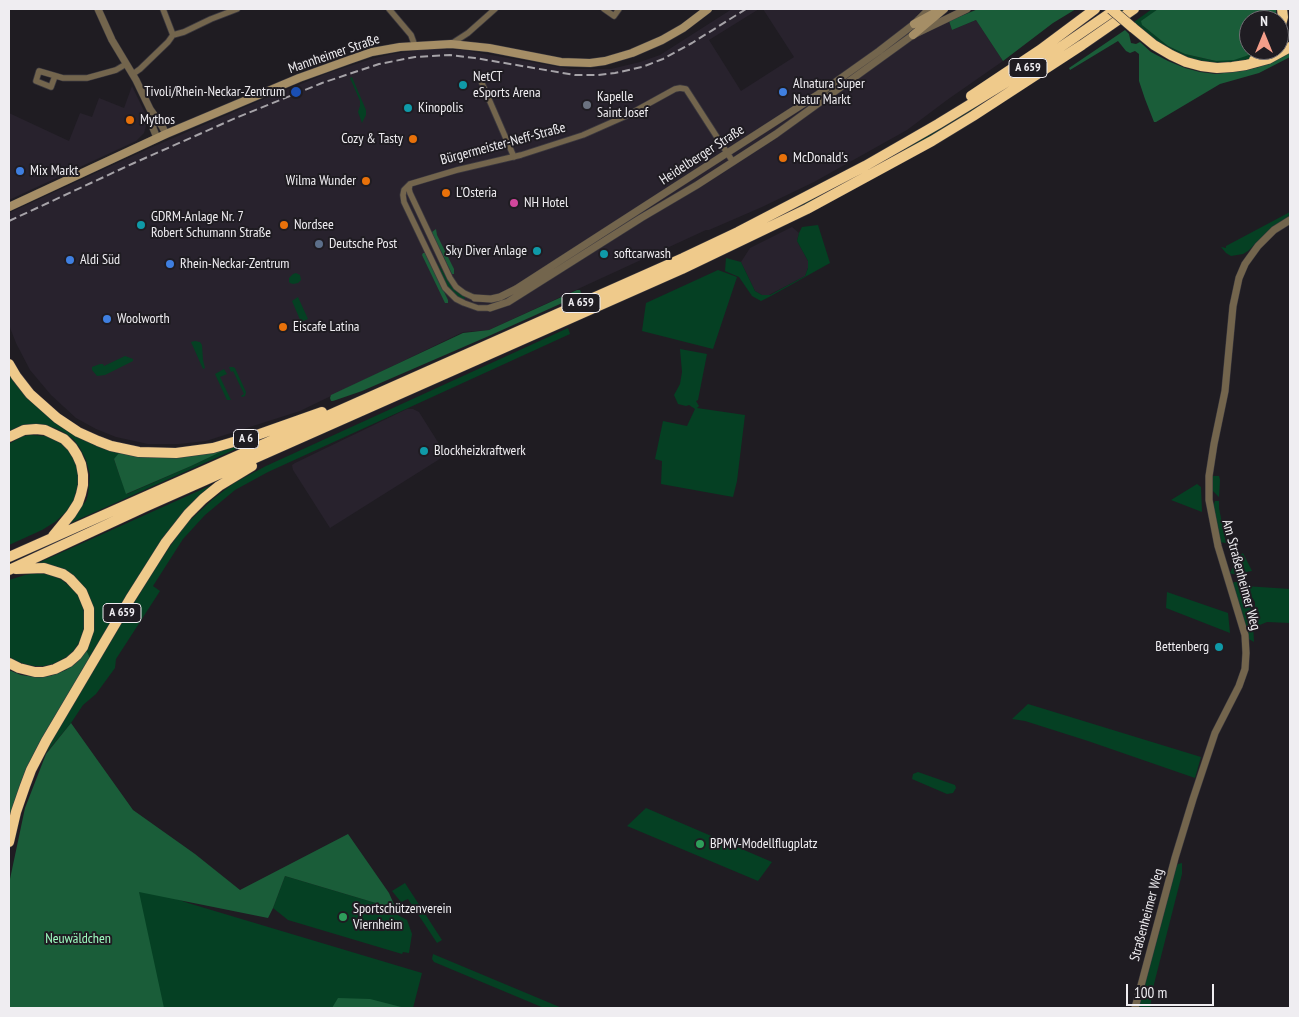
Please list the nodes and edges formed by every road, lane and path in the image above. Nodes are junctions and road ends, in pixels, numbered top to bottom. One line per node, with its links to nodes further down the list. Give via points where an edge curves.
1 (98, 9): 23 (street)
2 (163, 9): 17 (street)
3 (237, 9): 17 (street)
4 (389, 9): 20 (street, via 411,35)
5 (495, 9): 19 (street)
6 (604, 9): 7 (street, via 614,16)
7 (619, 9)
8 (708, 9): 19 (main road, Mannheimer Straße, via 662,40 605,61 561,62)
9 (930, 9): 16 (street, Heidelberger Straße)
10 (943, 9): 16 (main road); 18 (main road)
11 (967, 9): 18 (street, Heidelberger Straße)
12 (1095, 9): 29 (highway, via 957,106)
13 (1111, 9): 24 (highway, bridge, via 1154,45 1186,62 1217,68)
14 (1116, 9): 29 (highway, A 659, via 1033,66)
15 (1134, 9): 43 (highway, A 659, via 972,116 808,209 682,269)
16 (914, 24): 32 (street, Heidelberger Straße, via 818,95)
17 (173, 35): 25 (street)
18 (913, 35): 34 (street, Heidelberger Straße)
19 (451, 44): 20 (main road, Mannheimer Straße)
20 (414, 46): 30 (main road, Mannheimer Straße, via 386,49 335,64)
21 (1290, 47): 24 (highway, via 1268,59)
22 (1254, 60): 24 (highway)
23 (126, 64): 25 (street); 27 (street, via 99,76)
24 (1246, 65)
25 (133, 74): 28 (street)
26 (478, 74): 33 (street)
27 (55, 76)
28 (150, 109): 30 (street); 31 (street)
29 (938, 124): 41 (highway, A 659, via 738,232)
30 (166, 134): 31 (main road, Mannheimer Straße)
31 (157, 138): 36 (main road, Mannheimer Straße)
32 (728, 154): 33 (street, Bürgermeister-Neff-Straße, via 686,89 680,88 583,135); 34 (street, Bürgermeister-Neff-Straße); 38 (street, Heidelberger Straße, via 516,289 491,299)
33 (514, 157): 35 (street, Bürgermeister-Neff-Straße)
34 (733, 162): 39 (street, Heidelberger Straße, via 508,302)
35 (410, 184): 38 (street, via 410,193 450,278 456,287); 39 (street, via 404,190 404,202 445,288 464,304)
36 (9, 207)
37 (1290, 220): 49 (street, Am Straßenheimer Weg, via 1274,230 1245,264 1234,299 1225,390 1208,488 1218,546 1245,635 1246,660 1239,686 1215,733)
38 (475, 298)
39 (490, 308)
40 (9, 364): 41 (highway, A 6, via 38,402 78,432 110,446 151,453 213,448)
41 (362, 401): 44 (highway, A 659)
42 (9, 437): 44 (highway, via 24,430 54,433 72,447 81,464 83,485 78,503)
43 (302, 438): 46 (highway, A 659); 48 (highway, A 659, via 219,486 177,526 130,599 31,770)
44 (51, 539): 45 (highway, A 659)
45 (9, 558)
46 (9, 570): 47 (highway, via 44,568 63,574 82,592 90,618 83,647 60,667 35,672)
47 (9, 663)
48 (9, 842)
49 (1175, 858): 50 (street, Straßenheimer Weg)
50 (1135, 1008)

